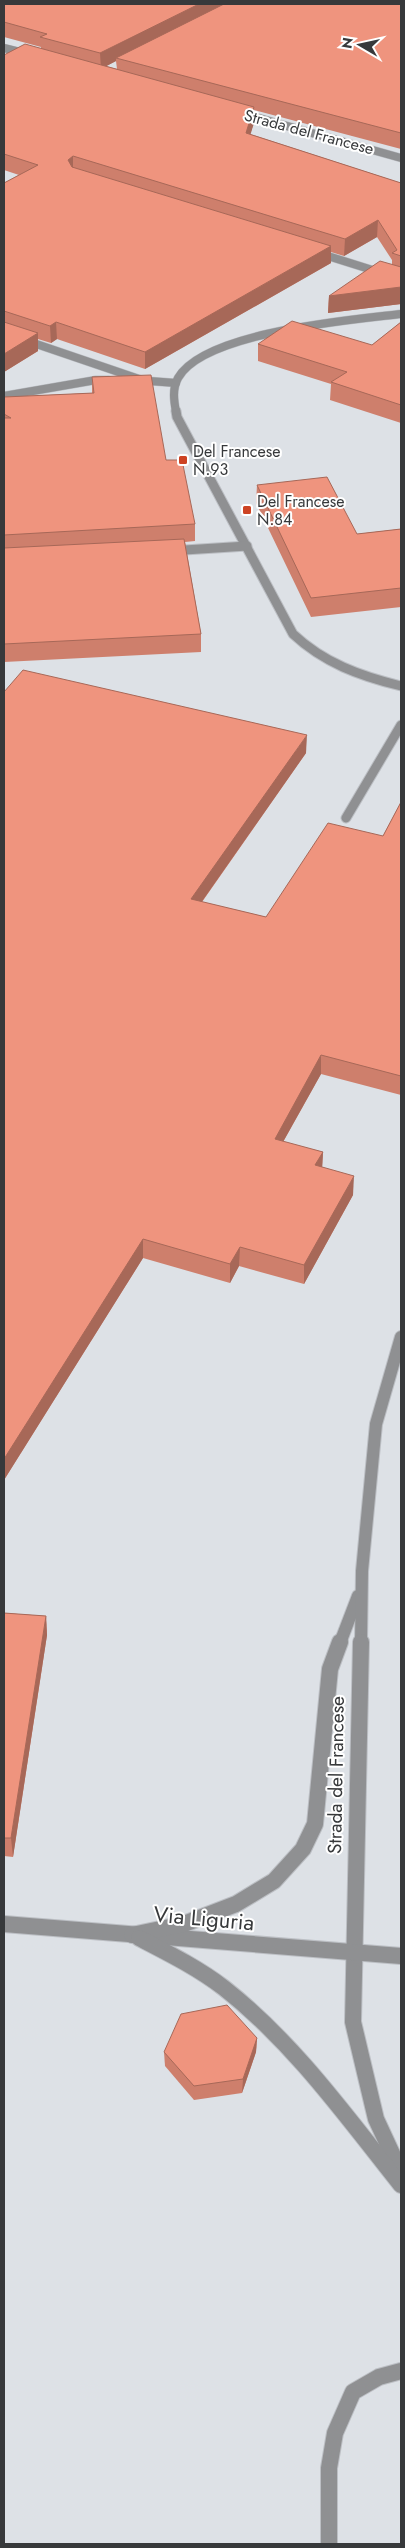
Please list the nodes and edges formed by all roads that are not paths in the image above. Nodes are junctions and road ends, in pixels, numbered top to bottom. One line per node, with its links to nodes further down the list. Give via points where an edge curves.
1 (4, 48): 2 (street)
2 (16, 51): 3 (street); 4 (street)
3 (34, 56)
4 (4, 57)
5 (232, 111): 6 (street, Strada del Francese)
6 (401, 158)
7 (308, 250): 8 (street)
8 (401, 279)
9 (401, 314): 12 (street, via 246,339 196,361 180,374)
10 (4, 333): 11 (street)
11 (142, 380): 12 (street); 13 (street, via 96,380)
12 (176, 383): 14 (street, via 174,402 177,417)
13 (4, 396)
14 (247, 546): 15 (street); 16 (street, via 293,634 304,645 352,672)
15 (160, 551)
16 (401, 686)
17 (401, 725): 18 (street)
18 (346, 818)
19 (401, 1337): 20 (street, Strada del Francese)
20 (396, 1372): 21 (street, Strada del Francese, via 376,1424)
21 (361, 1589): 23 (street, via 330,1669 315,1824 303,1849 274,1881 236,1904 184,1924); 24 (street, Strada del Francese)
22 (4, 1924): 23 (street, Via Liguria)
23 (132, 1935): 24 (street, Via Liguria); 27 (street, via 192,1966 266,2024)
24 (353, 1954): 25 (street, Via Liguria); 26 (street, Strada del Francese, via 352,2022 366,2093 390,2156)
25 (401, 1956)
26 (401, 2173)
27 (401, 2185)
28 (401, 2371): 29 (street, via 379,2377 353,2392 335,2433 329,2468)
29 (329, 2544)

